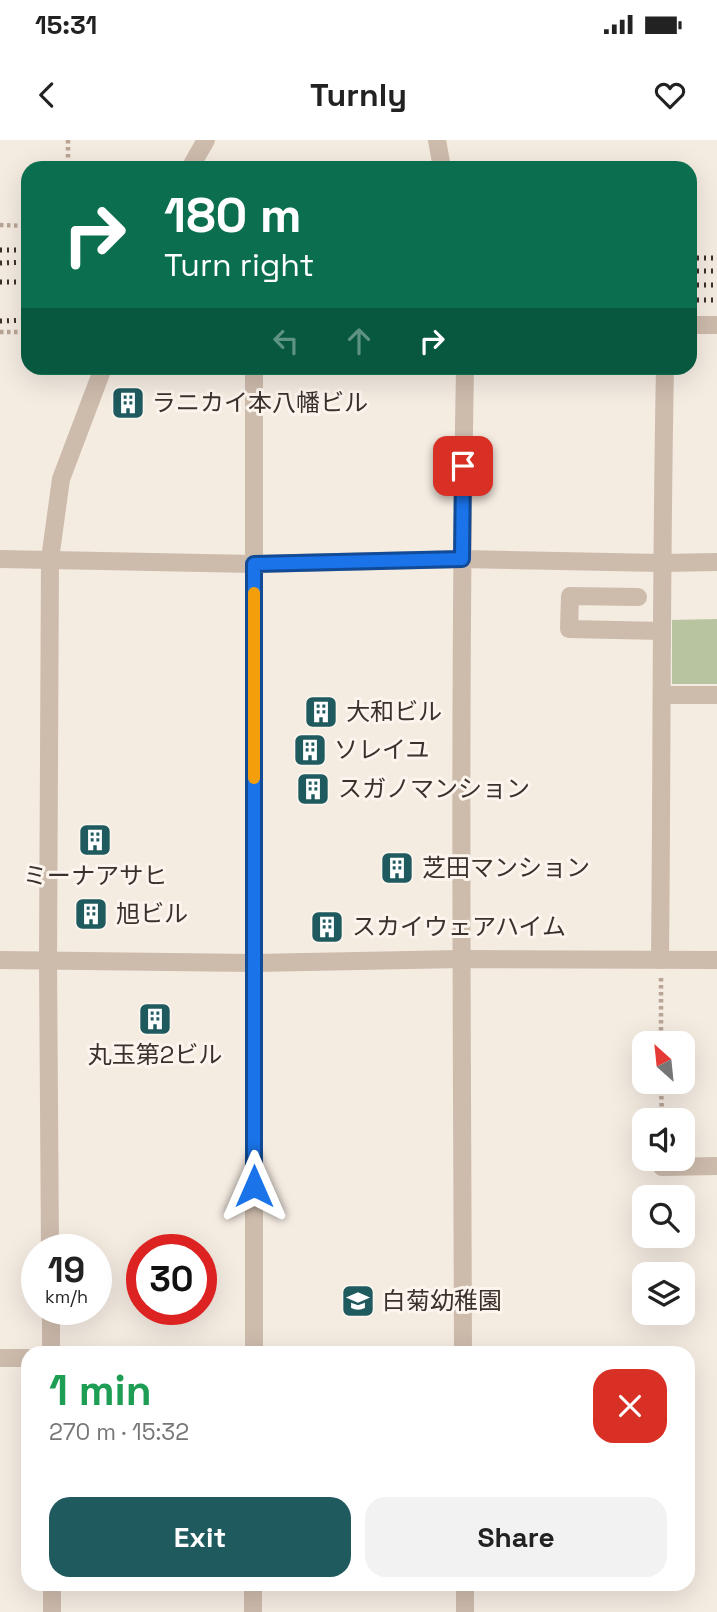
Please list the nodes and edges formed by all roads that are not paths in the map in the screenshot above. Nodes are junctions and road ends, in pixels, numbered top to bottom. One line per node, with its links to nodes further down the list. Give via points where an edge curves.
1 (206, 140): 3 (street)
2 (437, 140): 4 (street)
3 (194, 161)
4 (441, 161)
5 (697, 325): 6 (street)
6 (717, 325)
7 (100, 375): 12 (street, via 61,479)
8 (254, 375): 16 (street)
9 (465, 375): 13 (street)
10 (665, 375): 15 (street)
11 (0, 559): 12 (street)
12 (50, 559): 16 (street); 23 (street)
13 (462, 559): 15 (street); 16 (street); 21 (street)
14 (717, 562): 15 (street)
15 (661, 563): 18 (street)
16 (254, 564): 26 (street)
17 (638, 597): 18 (street, via 570,596 569,629)
18 (662, 631): 19 (street)
19 (662, 695): 20 (street); 24 (street)
20 (717, 695)
21 (461, 959): 24 (street); 26 (street); 33 (street)
22 (0, 960): 23 (street)
23 (48, 960): 26 (street); 29 (street)
24 (660, 960): 25 (street)
25 (717, 960)
26 (254, 963): 32 (street)
27 (695, 1166): 28 (street)
28 (717, 1166)
29 (50, 1234)
30 (51, 1325): 31 (street)
31 (51, 1346)
32 (254, 1346)
33 (464, 1346)
34 (0, 1358): 35 (street)
35 (21, 1358)
36 (52, 1591): 39 (street)
37 (253, 1591): 40 (street)
38 (465, 1591): 41 (street)
39 (52, 1612)
40 (253, 1612)
41 (465, 1612)

